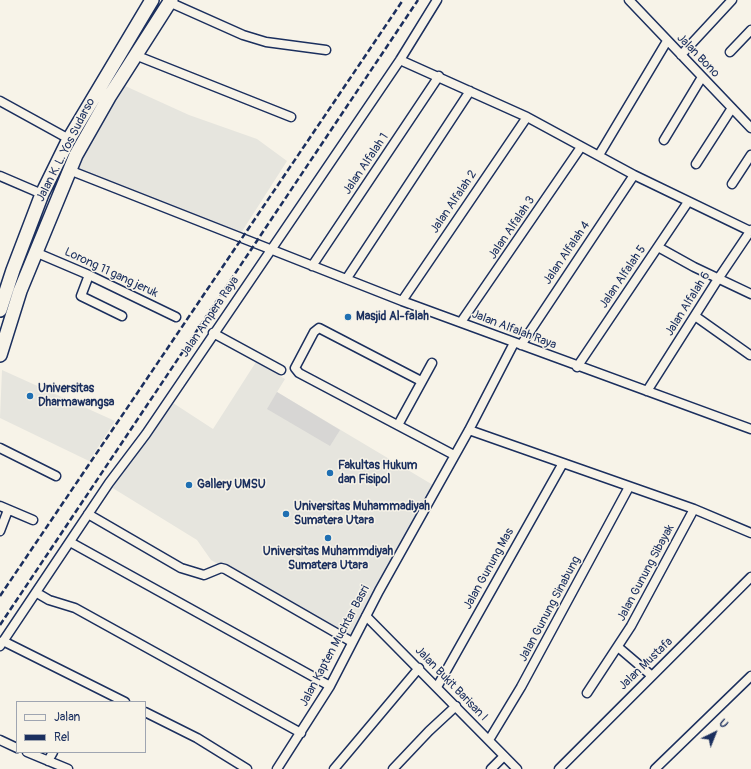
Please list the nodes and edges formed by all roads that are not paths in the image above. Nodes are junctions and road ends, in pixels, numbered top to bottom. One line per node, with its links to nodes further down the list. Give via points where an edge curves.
1 (152, 0): 21 (main road, Jalan K. L. Yos Sudarso)
2 (437, 0): 12 (street, Jalan Ampera Raya)
3 (629, 0): 7 (street, Jalan Bono)
4 (732, 0): 11 (street)
5 (169, 1): 8 (street, via 243,35 266,42); 10 (main road, Jalan K. L. Yos Sudarso)
6 (751, 30): 9 (street)
7 (667, 40): 11 (street, Jalan Bono); 24 (street)
8 (326, 50)
9 (730, 52)
10 (135, 55): 19 (street); 27 (main road, Jalan K. L. Yos Sudarso)
11 (681, 55): 14 (street, Jalan Bono)
12 (400, 60): 13 (street); 35 (street, Jalan Ampera Raya)
13 (439, 76): 15 (street); 37 (street, Jalan Alfalah 1)
14 (702, 77): 17 (street, Jalan Bono); 22 (street)
15 (470, 91): 18 (street); 39 (street)
16 (0, 101): 21 (street)
17 (732, 108): 20 (street, Jalan Bono); 26 (street)
18 (527, 117): 23 (street); 42 (street, Jalan Alfalah 2)
19 (291, 118)
20 (751, 128)
21 (69, 139): 31 (main road, Jalan K. L. Yos Sudarso)
22 (664, 140)
23 (581, 147): 24 (street); 47 (street, Jalan Alfalah 3)
24 (599, 155): 28 (street)
25 (751, 155): 30 (street)
26 (696, 164)
27 (69, 170): 35 (street, Jalan Alfalah Raya, via 234,233); 36 (main road, Jalan K. L. Yos Sudarso)
28 (634, 175): 32 (street); 49 (street, Jalan Alfalah 4)
29 (0, 176): 31 (street)
30 (732, 184)
31 (42, 194): 43 (main road, Jalan K. L. Yos Sudarso)
32 (688, 202): 33 (street); 34 (street, Jalan Alfalah 5)
33 (750, 235): 40 (street, Jalan Alfalah 6)
34 (658, 247): 40 (street); 53 (street, Jalan Alfalah 5)
35 (270, 250): 37 (street, Jalan Alfalah Raya); 48 (street, Jalan Ampera Raya)
36 (36, 252): 38 (street, Lorong 11 gang jeruk); 50 (main road, Jalan K. L. Yos Sudarso)
37 (312, 266): 39 (street, Jalan Alfalah Raya)
38 (89, 275): 44 (street, via 81,296); 46 (street, Lorong 11 gang jeruk)
39 (347, 278): 42 (street, Jalan Alfalah Raya)
40 (718, 279): 41 (street); 45 (street, Jalan Alfalah 6)
41 (751, 294)
42 (402, 301): 47 (street, Jalan Alfalah Raya)
43 (0, 310)
44 (122, 316)
45 (695, 316): 51 (street); 56 (street, Jalan Alfalah 6)
46 (176, 317)
47 (461, 322): 49 (street, Jalan Alfalah Raya)
48 (213, 333): 54 (street); 68 (street, Jalan Ampera Raya, via 146,434)
49 (517, 344): 53 (street, Jalan Alfalah Raya); 59 (street, Jalan Kapten Muchtar Basri)
50 (0, 355)
51 (750, 355)
52 (432, 363): 55 (street)
53 (578, 367): 56 (street, Jalan Alfalah Raya)
54 (281, 370)
55 (421, 382): 57 (street); 57 (street, via 319,328 314,332 296,365 299,373)
56 (647, 391): 58 (street, Jalan Alfalah Raya)
57 (398, 425): 61 (street)
58 (751, 429)
59 (469, 430): 61 (street, Jalan Kapten Muchtar Basri); 62 (street)
60 (0, 448): 63 (street)
61 (454, 455): 75 (street, Jalan Kapten Muchtar Basri)
62 (563, 463): 64 (street); 83 (street, Jalan Gunung Mas)
63 (56, 476)
64 (629, 487): 66 (street); 90 (street, Jalan Gunung Sinabung, via 521,687)
65 (0, 506): 67 (street)
66 (694, 509): 71 (street); 78 (street, Jalan Gunung Sibayak)
67 (8, 510): 69 (street); 70 (street)
68 (88, 514): 72 (street, Jalan Ampera Raya); 76 (street, via 181,568 204,575 221,568 225,569)
69 (33, 520)
70 (0, 531)
71 (751, 533)
72 (70, 542): 74 (street, Jalan Ampera Raya); 82 (street)
73 (751, 577): 80 (street, Jalan Mustafa)
74 (37, 593): 77 (street, Jalan Ampera Raya); 88 (street, via 48,600 75,608)
75 (366, 616): 76 (street, Jalan Kapten Muchtar Basri); 79 (street, Jalan Bukit Barisan I)
76 (352, 642): 82 (street, Jalan Kapten Muchtar Basri)
77 (2, 644): 85 (street)
78 (618, 647): 80 (street); 84 (street, Jalan Gunung Sibayak)
79 (419, 668): 83 (street, Jalan Bukit Barisan I); 99 (street)
80 (652, 676): 103 (street, Jalan Mustafa)
81 (751, 676): 104 (street)
82 (330, 686): 88 (street, Jalan Kapten Muchtar Basri)
83 (437, 687): 86 (street, Jalan Bukit Barisan I)
84 (587, 693)
85 (123, 701)
86 (456, 706): 90 (street, Jalan Bukit Barisan I); 100 (street)
87 (146, 712): 97 (street, via 197,738)
88 (301, 733): 98 (street, Jalan Kapten Muchtar Basri)
89 (0, 740): 91 (street)
90 (489, 740): 94 (street, Jalan Bukit Barisan I)
91 (16, 748)
92 (29, 753): 95 (street)
93 (52, 753): 95 (street)
94 (504, 756): 101 (street); 102 (street, Jalan Bukit Barisan I)
95 (48, 761): 96 (street)
96 (68, 769)
97 (247, 769)
98 (278, 769)
99 (334, 769)
100 (393, 769)
101 (491, 769)
102 (517, 769)
103 (559, 769)
104 (655, 769)

